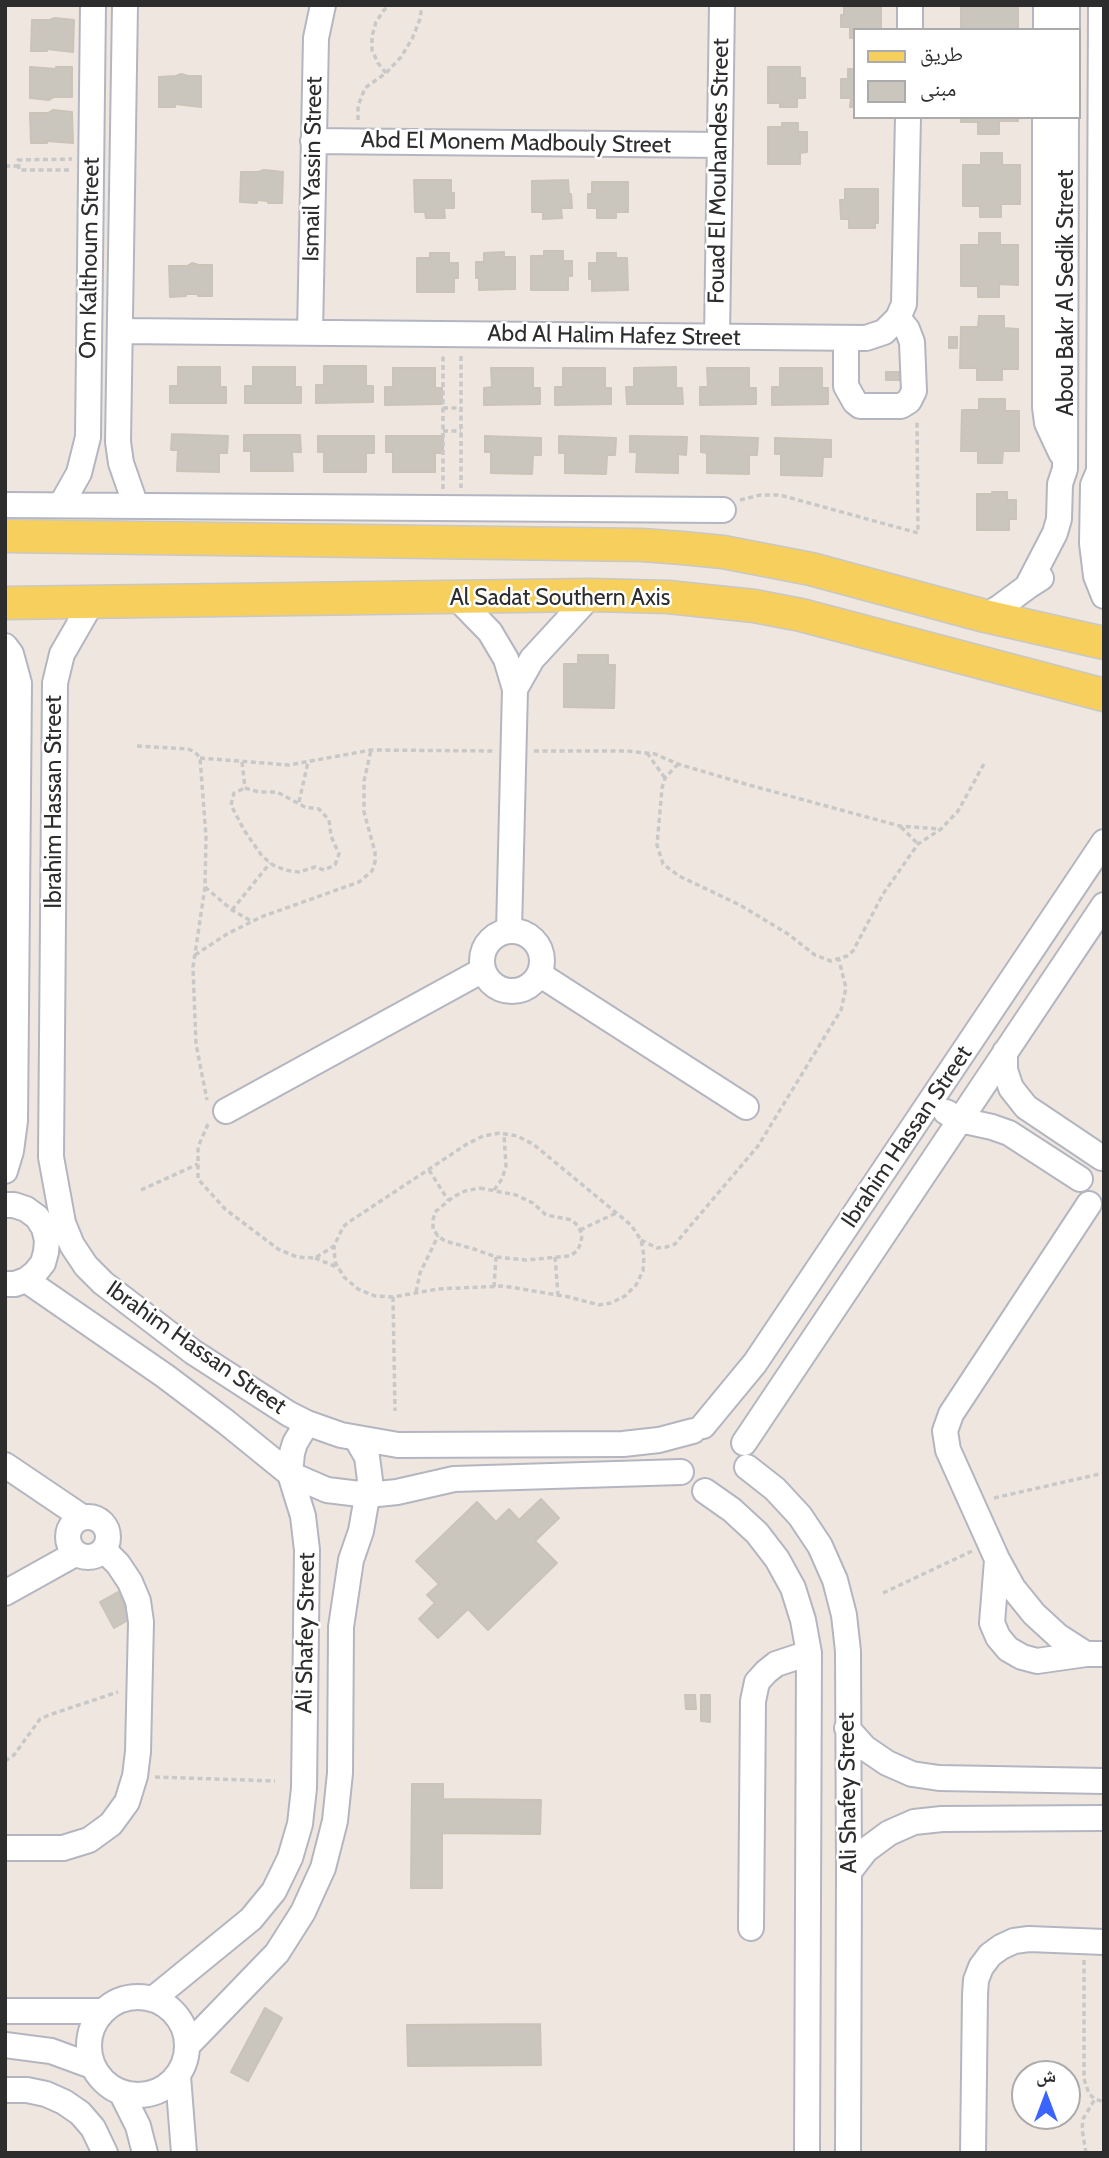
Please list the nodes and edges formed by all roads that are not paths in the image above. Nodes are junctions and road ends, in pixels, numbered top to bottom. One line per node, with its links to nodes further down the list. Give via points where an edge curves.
1 (93, 5): 12 (street, Om Kalthoum Street)
2 (125, 5): 13 (street, Om Kalthoum Street)
3 (323, 5): 17 (street, Ismail Yassin Street, via 316,38)
4 (722, 5): 18 (street, Fouad El Mouhandes Street)
5 (910, 5): 9 (street)
6 (1046, 5): 10 (street)
7 (1067, 5): 11 (street)
8 (1101, 5): 19 (street, Abou Bakr Al Sedik Street)
9 (909, 28)
10 (1046, 28)
11 (1067, 28)
12 (92, 118): 13 (street); 28 (street, Om Kalthoum Street, via 88,438 79,473)
13 (122, 119): 21 (street, Om Kalthoum Street)
14 (908, 119): 20 (street, via 904,304)
15 (1045, 119): 25 (street, via 1045,407)
16 (1066, 119): 25 (street, Abou Bakr Al Sedik Street)
17 (313, 141): 18 (street, Abd El Monem Madbouly Street); 22 (street, Ismail Yassin Street)
18 (720, 145): 23 (street, Fouad El Mouhandes Street)
19 (1102, 296): 26 (street, Abou Bakr Al Sedik Street)
20 (898, 318): 24 (street, Abd Al Halim Hafez Street, via 884,332); 24 (street, via 912,342 914,391 901,406 860,406 855,402 846,386)
21 (120, 331): 22 (street, Abd Al Halim Hafez Street); 29 (street, Om Kalthoum Street, via 118,442 123,473)
22 (310, 333): 23 (street, Abd Al Halim Hafez Street)
23 (717, 336): 24 (street, Abd Al Halim Hafez Street)
24 (846, 339)
25 (1065, 465): 26 (street); 37 (street, Abou Bakr Al Sedik Street, via 1055,533 1027,587)
26 (1101, 469): 33 (street, Abou Bakr Al Sedik Street, via 1093,485 1092,543)
27 (5, 505): 28 (street)
28 (61, 505): 29 (street)
29 (136, 506): 30 (street)
30 (723, 510)
31 (12, 539): 37 (main road, via 682,548 811,569)
32 (591, 595): 34 (main road, Al Sadat Southern Axis); 40 (street, via 532,659); 41 (main road, Al Sadat Southern Axis, via 694,599 801,615)
33 (1104, 596)
34 (456, 597): 35 (main road, Al Sadat Southern Axis); 40 (street, via 490,632 506,659)
35 (92, 602): 36 (main road, Al Sadat Southern Axis); 57 (street, Ibrahim Hassan Street, via 62,654 55,683)
36 (5, 603)
37 (985, 616): 38 (main road)
38 (1104, 643)
39 (5, 646): 53 (street, Ibrahim Hassan Street, via 19,683 15,1121)
40 (514, 689): 44 (street)
41 (1104, 695)
42 (1104, 842): 48 (street, Ibrahim Hassan Street)
43 (1104, 905): 47 (street, Ibrahim Hassan Street)
44 (509, 931): 45 (street, via 486,944); 46 (street, via 520,931 537,944 542,964)
45 (483, 970): 46 (street, via 495,986 514,991); 50 (street)
46 (539, 974): 49 (street)
47 (1005, 1052): 51 (street, Ibrahim Hassan Street); 52 (street, via 1011,1088 1026,1107)
48 (930, 1103): 51 (street); 60 (street, Ibrahim Hassan Street, via 755,1363)
49 (746, 1107)
50 (218, 1114)
51 (960, 1120): 54 (street, via 1009,1133); 62 (street, Ibrahim Hassan Street)
52 (1103, 1158): 54 (street, via 1084,1169)
53 (5, 1171)
54 (1080, 1179): 56 (street, via 1083,1197)
55 (5, 1205): 57 (street, via 26,1209)
56 (1096, 1206): 70 (street, via 951,1414 945,1431 947,1450)
57 (53, 1226): 58 (street, via 43,1263 36,1273); 59 (street, Ibrahim Hassan Street, via 103,1283 193,1352)
58 (16, 1282): 65 (street, Ibrahim Hassan Street, via 165,1376)
59 (307, 1423): 61 (street, Ibrahim Hassan Street); 65 (street, Ali Shafey Street, via 292,1453)
60 (698, 1428): 61 (street, Ibrahim Hassan Street, via 659,1440 623,1444 398,1446); 62 (street, via 714,1424 737,1433); 64 (street, via 680,1449)
61 (356, 1438): 67 (street, Ali Shafey Street, via 370,1468)
62 (745, 1455): 66 (street, via 741,1479 731,1488); 75 (street, Ali Shafey Street, via 800,1516 835,1580 848,1651)
63 (5, 1465): 68 (street)
64 (681, 1472): 66 (street, via 695,1488); 67 (street, Ibrahim Hassan Street, via 454,1479)
65 (290, 1474): 67 (street, Ibrahim Hassan Street, via 327,1490); 82 (street, Ali Shafey Street, via 303,1516 307,1550 300,1824 274,1891 251,1919)
66 (705, 1491): 73 (street, Ali Shafey Street, via 757,1533 777,1559 796,1599)
67 (368, 1495): 86 (street, Ali Shafey Street, via 342,1614 340,1773 335,1821 323,1868 277,1953)
68 (82, 1517): 69 (street, via 105,1526 108,1542); 71 (street, via 67,1534)
69 (104, 1550): 71 (street, via 93,1557); 78 (street, via 130,1582 141,1622 135,1776 127,1802 111,1824 89,1840 63,1848)
70 (994, 1551): 74 (street, via 1013,1588 1034,1614 1058,1636); 74 (street, via 992,1623 1008,1649 1037,1661)
71 (75, 1554): 72 (street)
72 (5, 1594)
73 (809, 1653): 80 (street, via 776,1664 757,1682 753,1701); 94 (street, Ali Shafey Street)
74 (1095, 1654)
75 (847, 1728): 76 (street, via 865,1748 912,1774); 79 (street, Ali Shafey Street)
76 (1104, 1781)
77 (1104, 1818): 79 (street, via 914,1822 888,1833 866,1850)
78 (5, 1848)
79 (849, 1872): 95 (street, Ali Shafey Street)
80 (751, 1928)
81 (1094, 1942): 96 (street, via 1014,1941 990,1955 981,1967 975,1995)
82 (153, 1999): 84 (street, via 118,2001); 86 (street, via 171,2009 183,2025)
83 (5, 2011): 84 (street)
84 (103, 2011): 87 (street, via 92,2027 88,2047)
85 (5, 2045): 87 (street, via 51,2051)
86 (188, 2045): 88 (street)
87 (92, 2066): 90 (street, via 104,2083)
88 (178, 2076): 90 (street, via 163,2090 143,2096); 93 (street)
89 (5, 2090): 91 (street, via 37,2092 64,2102 93,2128)
90 (122, 2094): 92 (street)
91 (104, 2153)
92 (145, 2153)
93 (184, 2153)
94 (807, 2153)
95 (848, 2153)
96 (973, 2153)

